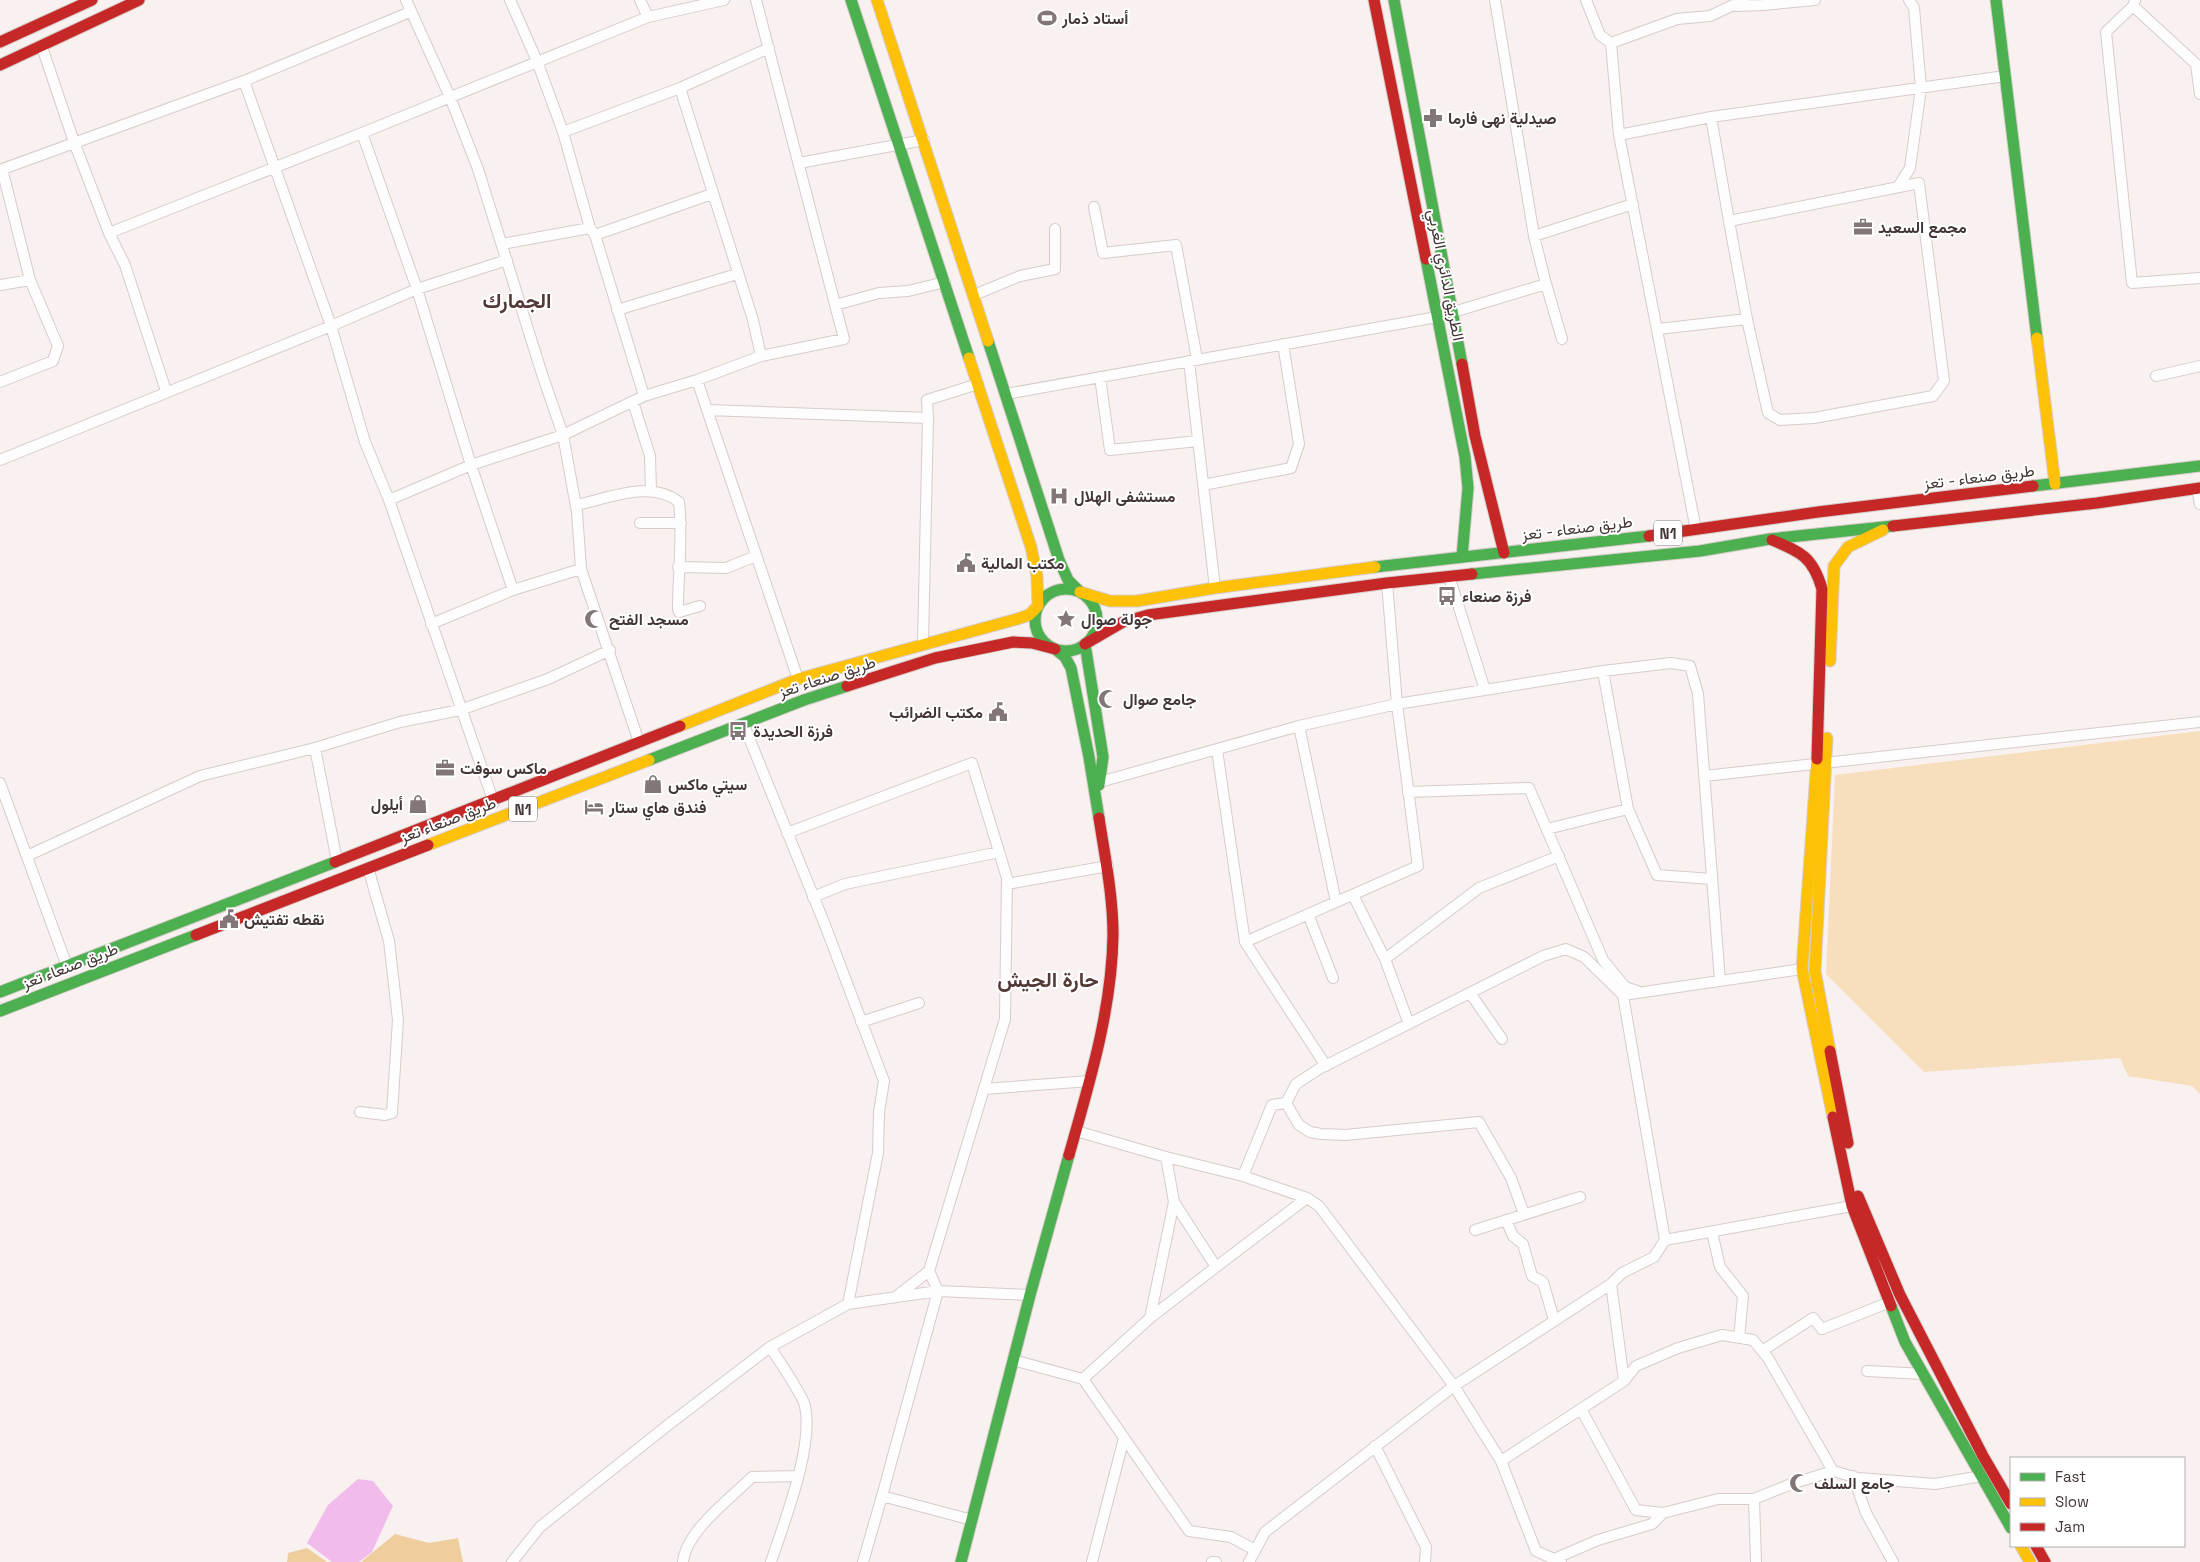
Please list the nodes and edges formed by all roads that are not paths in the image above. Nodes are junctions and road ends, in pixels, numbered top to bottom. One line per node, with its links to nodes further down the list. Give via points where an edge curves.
1 (92, 0): 22 (main road)
2 (138, 0): 25 (main road)
3 (406, 0): 20 (street)
4 (510, 0): 27 (street)
5 (640, 0): 21 (street)
6 (724, 0): 21 (street)
7 (756, 0): 26 (street)
8 (851, 0): 41 (main road)
9 (877, 0): 39 (main road)
10 (1374, 0): 67 (main road, الطريق الدائري الغربي)
11 (1394, 0): 66 (main road, الطريق الدائري الغربي)
12 (1495, 0): 53 (street)
13 (1586, 0): 24 (street, via 1600,35)
14 (1744, 0): 19 (street)
15 (1815, 0): 19 (street)
16 (1910, 0): 32 (street, via 1914,8)
17 (1996, 0): 29 (main road)
18 (2135, 3): 33 (street, via 2196,64); 57 (street, via 2106,32 2132,283)
19 (1732, 6): 24 (street, via 1710,16 1676,19)
20 (410, 12): 30 (street); 34 (street)
21 (648, 16): 27 (street)
22 (38, 26): 23 (main road); 25 (main road)
23 (0, 42)
24 (1611, 43): 38 (street)
25 (42, 47): 28 (main road); 40 (street)
26 (769, 48): 31 (street); 42 (street)
27 (538, 61): 34 (street); 36 (street)
28 (0, 65)
29 (2005, 76): 32 (street); 92 (main road)
30 (244, 81): 40 (street); 43 (street)
31 (680, 88): 36 (street); 46 (street)
32 (1921, 88): 35 (street); 45 (street, via 1910,168)
33 (2200, 94)
34 (450, 97): 37 (street); 54 (street)
35 (1711, 118): 38 (street); 49 (street)
36 (563, 132): 51 (street)
37 (362, 133): 43 (street); 62 (street)
38 (1620, 136): 47 (street)
39 (924, 140): 41 (street); 63 (main road)
40 (74, 142): 44 (street); 52 (street)
41 (900, 144): 42 (street); 59 (main road)
42 (799, 163): 64 (street)
43 (275, 168): 52 (street); 69 (street)
44 (1, 169): 58 (street)
45 (1898, 187): 49 (street); 68 (street, via 1920,183 1944,381 1933,396 1814,418 1780,420 1768,413)
46 (712, 194): 51 (street); 56 (street)
47 (1633, 204): 53 (street); 70 (street)
48 (1094, 207): 74 (street, via 1103,253 1176,245)
49 (1729, 221): 68 (street)
50 (1055, 229): 63 (street, via 1055,269 1020,276)
51 (593, 231): 54 (street); 65 (street)
52 (110, 233): 81 (street, via 125,265)
53 (1534, 236): 60 (street)
54 (502, 244): 55 (street)
55 (507, 260): 62 (street); 87 (street)
56 (737, 274): 65 (street); 73 (street)
57 (2200, 278)
58 (30, 280): 61 (street); 79 (street, via 58,346 53,361)
59 (945, 282): 64 (street, via 908,291 879,293); 80 (main road)
60 (1546, 284): 66 (street); 71 (street)
61 (0, 285)
62 (417, 289): 69 (street); 90 (street)
63 (974, 294): 82 (main road)
64 (835, 305): 73 (street, via 844,339)
65 (617, 310): 83 (street)
66 (1454, 313): 67 (street); 104 (main road, الطريق الدائري الغربي, via 1475,436)
67 (1437, 317): 72 (street); 106 (main road, الطريق الدائري الغربي, via 1465,457 1468,488)
68 (1747, 319): 70 (street)
69 (331, 326): 81 (street); 96 (street, via 365,442)
70 (1658, 329): 102 (street)
71 (1562, 339)
72 (1283, 344): 74 (street); 93 (street, via 1299,444 1291,468)
73 (762, 356): 78 (street)
74 (1193, 360): 77 (street); 88 (street)
75 (2200, 366): 76 (street)
76 (2156, 376)
77 (1100, 377): 82 (street); 88 (street, via 1110,450)
78 (696, 380): 83 (street); 85 (street)
79 (0, 382)
80 (978, 384): 86 (street, via 927,400); 117 (main road, via 1031,547 1037,576)
81 (166, 391): 89 (street)
82 (1006, 394): 115 (main road, via 1059,560 1068,580)
83 (644, 396): 84 (street)
84 (633, 402): 87 (street); 95 (street, via 650,456)
85 (707, 410): 86 (street); 105 (street)
86 (928, 418): 119 (street)
87 (563, 435): 90 (street); 98 (street)
88 (1198, 441): 93 (street)
89 (0, 460)
90 (471, 465): 96 (street); 114 (street)
91 (2200, 466): 92 (main road, طريق صنعاء - تعز / N1)
92 (2055, 484): 102 (main road, طريق صنعاء - تعز / N1)
93 (1203, 485): 113 (street)
94 (2198, 488): 97 (street); 101 (main road, N1, via 2097,503)
95 (651, 491): 98 (street, via 621,494); 100 (street, via 668,494 679,502)
96 (389, 500): 118 (street)
97 (2200, 504)
98 (576, 505): 109 (street)
99 (640, 523): 100 (street)
100 (681, 523): 108 (street)
101 (1893, 525): 103 (main road, N1); 134 (main road, via 1848,547 1834,566)
102 (1696, 530): 104 (main road, طريق صنعاء - تعز / N1)
103 (1770, 539): 110 (main road, N1, via 1700,551); 134 (main road, via 1804,554 1818,571 1822,589)
104 (1504, 553): 106 (main road, طريق صنعاء - تعز / N1)
105 (756, 556): 108 (street, via 726,568); 124 (street)
106 (1462, 557): 107 (main road, طريق صنعاء - تعز / N1)
107 (1418, 561): 111 (main road); 113 (main road, طريق صنعاء - تعز / N1)
108 (678, 567): 116 (street, via 679,612)
109 (581, 569): 114 (street); 122 (street)
110 (1449, 576): 111 (main road, N1); 125 (street)
111 (1419, 579): 112 (main road, N1)
112 (1387, 582): 120 (main road, N1, via 1139,616); 126 (street)
113 (1215, 588): 115 (main road, طريق صنعاء - تعز / N1, via 1110,601)
114 (513, 590): 118 (street)
115 (1080, 592): 117 (main road, via 1061,589 1052,592); 120 (main road, via 1088,598 1097,617 1096,627)
116 (700, 606)
117 (1038, 606): 119 (main road, طريق صنعاء تعز / N1, via 1029,615 1017,619); 121 (main road, via 1035,616 1038,631 1046,644)
118 (431, 624): 127 (street)
119 (924, 643): 124 (main road, طريق صنعاء تعز / N1)
120 (1086, 644): 121 (main road, via 1073,650); 136 (main road, via 1103,757)
121 (1055, 649): 129 (main road, طريق صنعاء تعز / N1, via 1032,642 1013,642 940,657); 140 (main road, via 1065,657 1070,668)
122 (610, 650): 127 (street, via 548,679); 131 (street)
123 (1603, 671): 125 (street); 135 (street, via 1671,663 1690,666 1698,694); 141 (street)
124 (798, 679): 131 (main road, طريق صنعاء تعز / N1)
125 (1485, 690): 126 (street)
126 (1397, 704): 130 (street); 138 (street)
127 (460, 710): 132 (street, via 400,722); 139 (street)
128 (2200, 722): 134 (street)
129 (743, 723): 142 (main road, طريق صنعاء تعز / N1); 144 (street)
130 (1299, 726): 133 (street); 155 (street)
131 (639, 742): 139 (main road, طريق صنعاء تعز / N1)
132 (315, 748): 146 (street, via 200,776); 148 (street)
133 (1217, 750): 136 (street); 157 (street)
134 (1821, 763): 135 (street); 160 (main road); 218 (main road, via 1815,971 1859,1198 1900,1295)
135 (1704, 776): 151 (street)
136 (1100, 782): 140 (main road)
137 (0, 783): 146 (street)
138 (1408, 792): 143 (street, via 1529,788); 153 (street, via 1418,866)
139 (493, 800): 142 (street); 148 (main road, طريق صنعاء تعز / N1)
140 (1097, 805): 149 (main road)
141 (1628, 810): 143 (street); 151 (street, via 1656,875)
142 (501, 817): 150 (main road, طريق صنعاء تعز / N1)
143 (1547, 829): 147 (street)
144 (787, 833): 145 (street, via 972,763); 154 (street)
145 (999, 852): 152 (street); 154 (street, via 845,884)
146 (27, 856): 159 (street)
147 (1559, 856): 158 (street, via 1479,888); 164 (street, via 1602,960 1625,987)
148 (337, 861): 159 (main road, طريق صنعاء تعز / N1)
149 (1108, 866): 152 (street); 173 (main road, via 1113,936 1111,971)
150 (368, 868): 168 (main road, طريق صنعاء تعز / N1); 176 (street, via 389,941 398,1020 392,1113)
151 (1712, 879): 162 (street)
152 (1006, 884): 174 (street, via 1005,1019)
153 (1353, 895): 155 (street); 158 (street)
154 (813, 897): 169 (street)
155 (1336, 902): 156 (street)
156 (1308, 914): 157 (street); 161 (street)
157 (1245, 942): 172 (street)
158 (1385, 959): 170 (street)
159 (67, 966): 163 (main road, طريق صنعاء تعز / N1)
160 (1802, 969): 162 (street); 183 (main road)
161 (1333, 978)
162 (1720, 981): 164 (street)
163 (0, 992)
164 (1642, 992): 166 (street)
165 (1470, 993): 166 (street, via 1543,956 1566,950 1584,956); 170 (street); 171 (street)
166 (1622, 995): 188 (street)
167 (919, 1002): 169 (street)
168 (0, 1011)
169 (862, 1022): 196 (street, via 884,1081 878,1153)
170 (1409, 1024): 172 (street)
171 (1502, 1039)
172 (1326, 1066): 175 (street, via 1296,1084)
173 (1090, 1081): 174 (street); 177 (main road)
174 (984, 1089): 190 (street)
175 (1286, 1103): 179 (street, via 1272,1105); 184 (street, via 1299,1125 1310,1132 1322,1134 1479,1122 1511,1178)
176 (360, 1112)
177 (1076, 1131): 178 (street); 194 (main road)
178 (1166, 1157): 179 (street); 182 (street)
179 (1243, 1176): 181 (street)
180 (1580, 1197): 184 (street)
181 (1307, 1198): 189 (street); 207 (street, via 1319,1206)
182 (1174, 1202): 189 (street); 197 (street)
183 (1852, 1206): 187 (street); 195 (main road)
184 (1524, 1214): 185 (street)
185 (1506, 1220): 186 (street); 198 (street, via 1513,1236 1523,1244 1532,1276 1543,1282)
186 (1476, 1230)
187 (1712, 1232): 188 (street); 199 (street, via 1720,1267 1743,1296)
188 (1665, 1240): 191 (street, via 1654,1257 1622,1273)
189 (1216, 1267): 197 (street)
190 (929, 1271): 192 (street); 193 (street)
191 (1611, 1284): 198 (street); 206 (street)
192 (938, 1291): 193 (street); 194 (street); 216 (street)
193 (898, 1295): 196 (street)
194 (1030, 1295): 202 (main road)
195 (1890, 1302): 201 (street, via 1822,1329 1813,1318); 204 (main road, via 1905,1342)
196 (848, 1304): 200 (street)
197 (1150, 1318): 205 (street)
198 (1554, 1320): 207 (street)
199 (1739, 1338): 201 (street, via 1753,1340); 206 (street, via 1722,1335 1678,1348 1636,1366)
200 (770, 1348): 213 (street, via 805,1405 807,1429); 226 (street, via 540,1527)
201 (1762, 1351): 212 (street)
202 (1013, 1360): 205 (street); 220 (main road)
203 (1867, 1371): 204 (street)
204 (1924, 1374): 215 (main road)
205 (1083, 1379): 209 (street)
206 (1624, 1381): 208 (street)
207 (1454, 1386): 210 (street); 211 (street)
208 (1580, 1409): 211 (street); 219 (street, via 1636,1510)
209 (1124, 1438): 224 (street, via 1189,1531 1231,1537); 231 (street)
210 (1375, 1446): 224 (street, via 1265,1532); 235 (street, via 1426,1547)
211 (1501, 1461): 225 (street, via 1536,1551)
212 (1833, 1471): 214 (street); 217 (street)
213 (798, 1476): 227 (street, via 752,1477 694,1534); 228 (street)
214 (1853, 1476): 215 (street, via 1935,1484); 237 (street, via 1866,1513)
215 (1982, 1476): 221 (main road)
216 (882, 1496): 220 (street); 229 (street)
217 (1754, 1499): 219 (street, via 1718,1500); 236 (street)
218 (2010, 1502)
219 (1663, 1513): 225 (street, via 1652,1524 1598,1540)
220 (972, 1520): 230 (main road)
221 (2010, 1526)
222 (2022, 1547): 238 (main road)
223 (2037, 1547): 239 (main road)
224 (1255, 1550): 234 (street)
225 (1558, 1560)
226 (512, 1562)
227 (683, 1562)
228 (771, 1562)
229 (863, 1562)
230 (960, 1562)
231 (1092, 1562)
232 (1212, 1562): 233 (street)
233 (1216, 1562)
234 (1249, 1562)
235 (1425, 1562)
236 (1756, 1562)
237 (1893, 1562)
238 (2030, 1562)
239 (2045, 1562)

